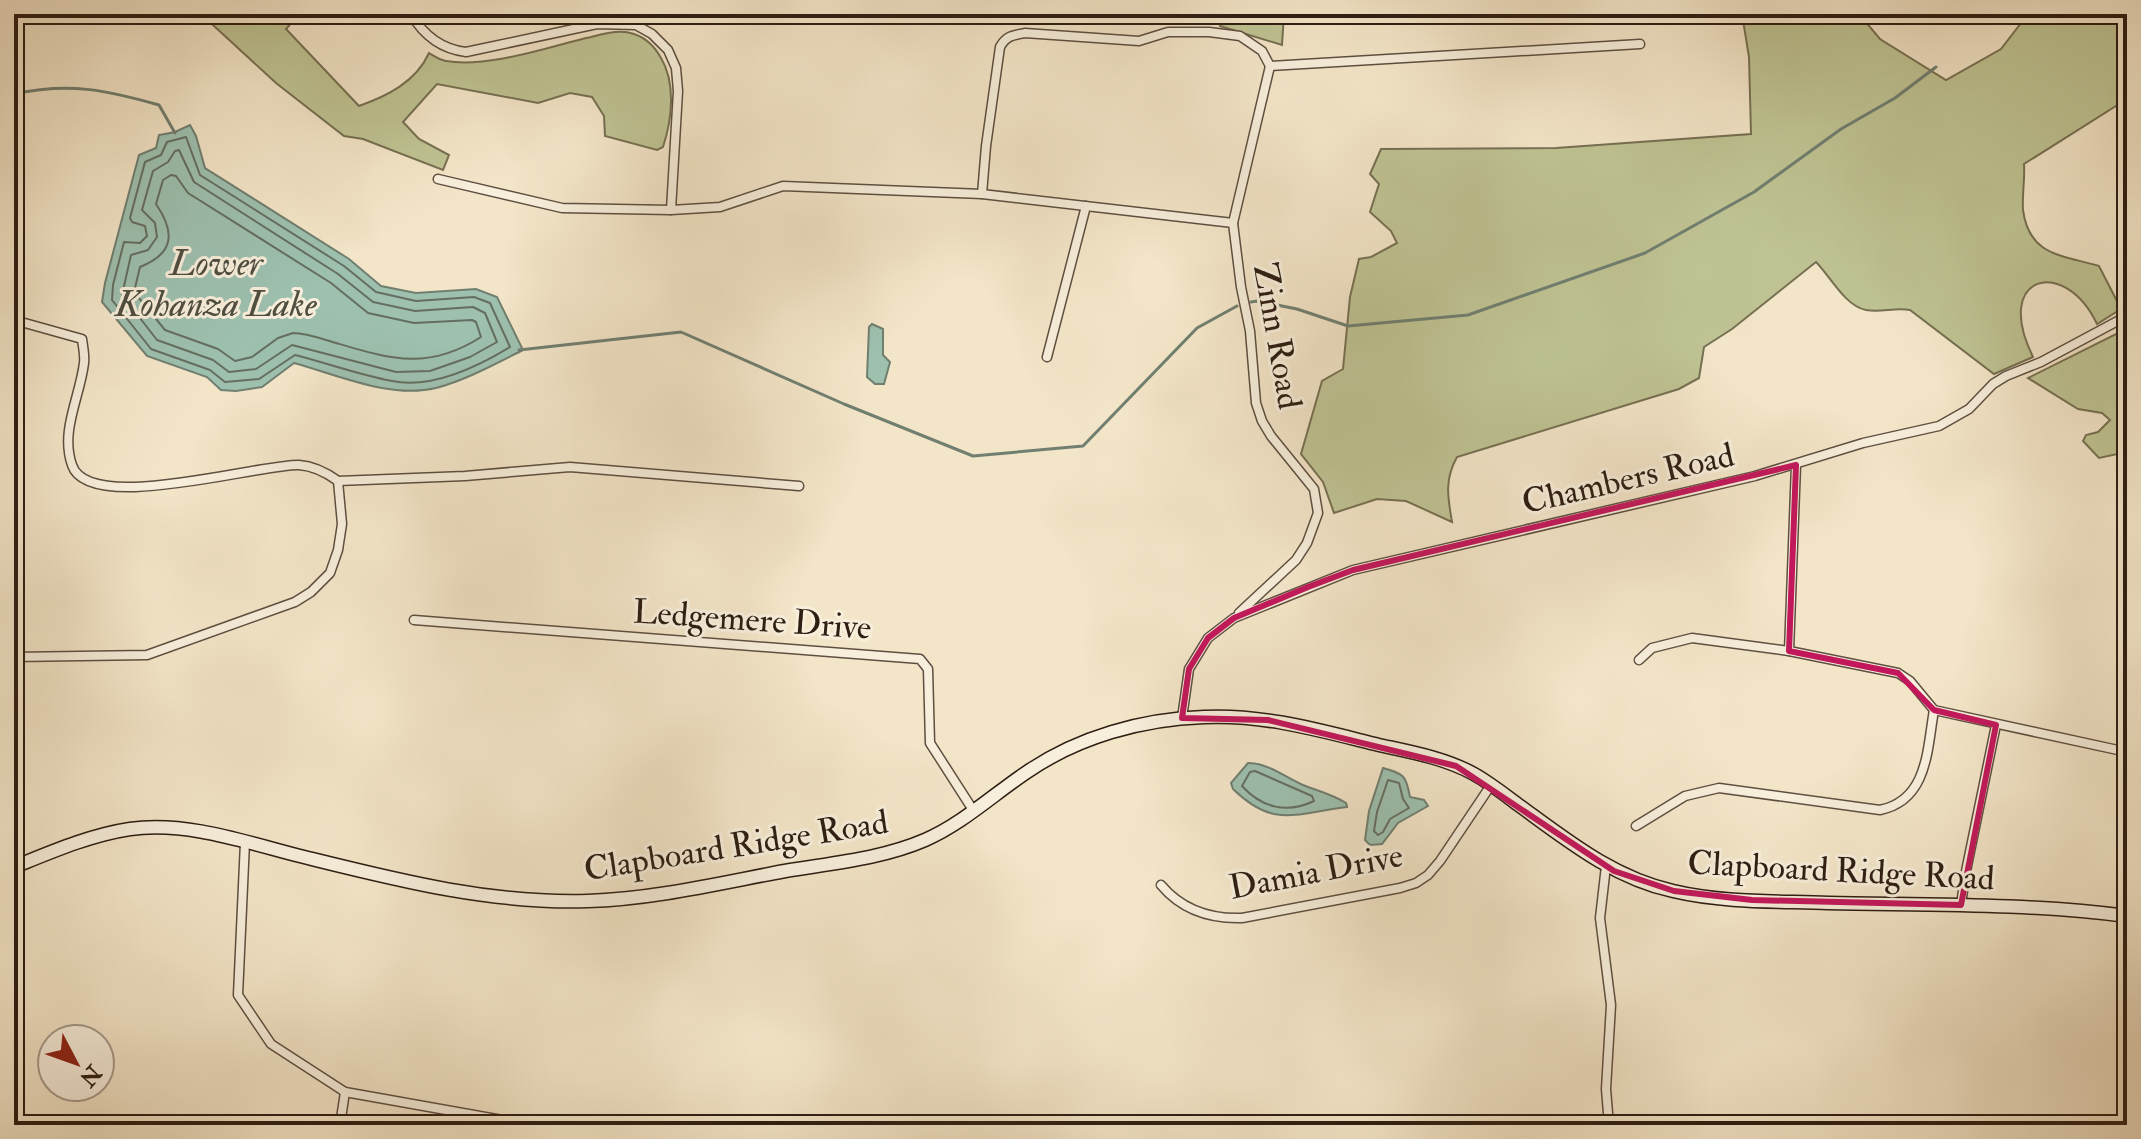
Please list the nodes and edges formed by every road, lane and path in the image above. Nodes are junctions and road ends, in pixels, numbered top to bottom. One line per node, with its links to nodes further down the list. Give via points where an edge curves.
1 (411, 14): 7 (street, via 430,38 466,52 597,24 636,25 652,34 676,68)
2 (1640, 44): 3 (street)
3 (1270, 66): 5 (street, via 1262,51 1240,36 1209,32 1168,32 1139,41 1011,35 1000,47); 8 (street, Zinn Road)
4 (438, 179): 7 (street, via 562,208)
5 (982, 194): 6 (street); 7 (street, via 783,186 720,207)
6 (1086, 206): 8 (street); 11 (street)
7 (671, 210)
8 (1233, 223): 15 (street, Zinn Road, via 1256,403 1271,436 1314,489 1318,513 1296,560)
9 (2127, 316): 12 (street, Chambers Road, via 2006,376 1969,409 1939,426)
10 (14, 320): 13 (street, via 82,339 84,362 66,443 73,469 88,482 116,487 178,483 301,465)
11 (1047, 357)
12 (1796, 465): 15 (street, Chambers Road, via 1353,570); 17 (street)
13 (338, 481): 14 (street, via 570,467); 18 (street, via 342,524 330,573 295,602 147,655)
14 (799, 486)
15 (1234, 618): 21 (street, Chambers Road, via 1208,638 1189,669)
16 (414, 620): 25 (street, Ledgemere Drive, via 920,659 928,669 930,743)
17 (1789, 651): 19 (street, via 1692,638 1652,648); 20 (street, via 1898,673)
18 (14, 657)
19 (1639, 660)
20 (1934, 710): 22 (street); 26 (street, via 1919,779 1895,807 1880,810 1719,788 1685,796)
21 (1182, 718): 24 (main road, Clapboard Ridge Road, via 1239,717 1307,727 1429,757); 25 (main road, Clapboard Ridge Road, via 1124,729 1061,751)
22 (1996, 725): 23 (street); 31 (street)
23 (2127, 752)
24 (1491, 785): 28 (main road, Clapboard Ridge Road); 30 (street, Damia Drive, via 1428,875 1400,888 1220,918 1173,898)
25 (973, 810): 27 (main road, Clapboard Ridge Road, via 924,841 874,856 592,901 480,896)
26 (1636, 826)
27 (245, 842): 29 (main road, Clapboard Ridge Road, via 192,830 133,828); 33 (street, via 238,995 271,1044)
28 (1606, 866): 31 (main road, Clapboard Ridge Road, via 1644,883 1706,897); 36 (street, via 1600,926 1611,1005)
29 (14, 867)
30 (1161, 885)
31 (1961, 905): 32 (main road, Clapboard Ridge Road)
32 (2127, 916)
33 (345, 1092): 34 (street); 35 (street)
34 (340, 1125)
35 (530, 1125)
36 (1609, 1125)

